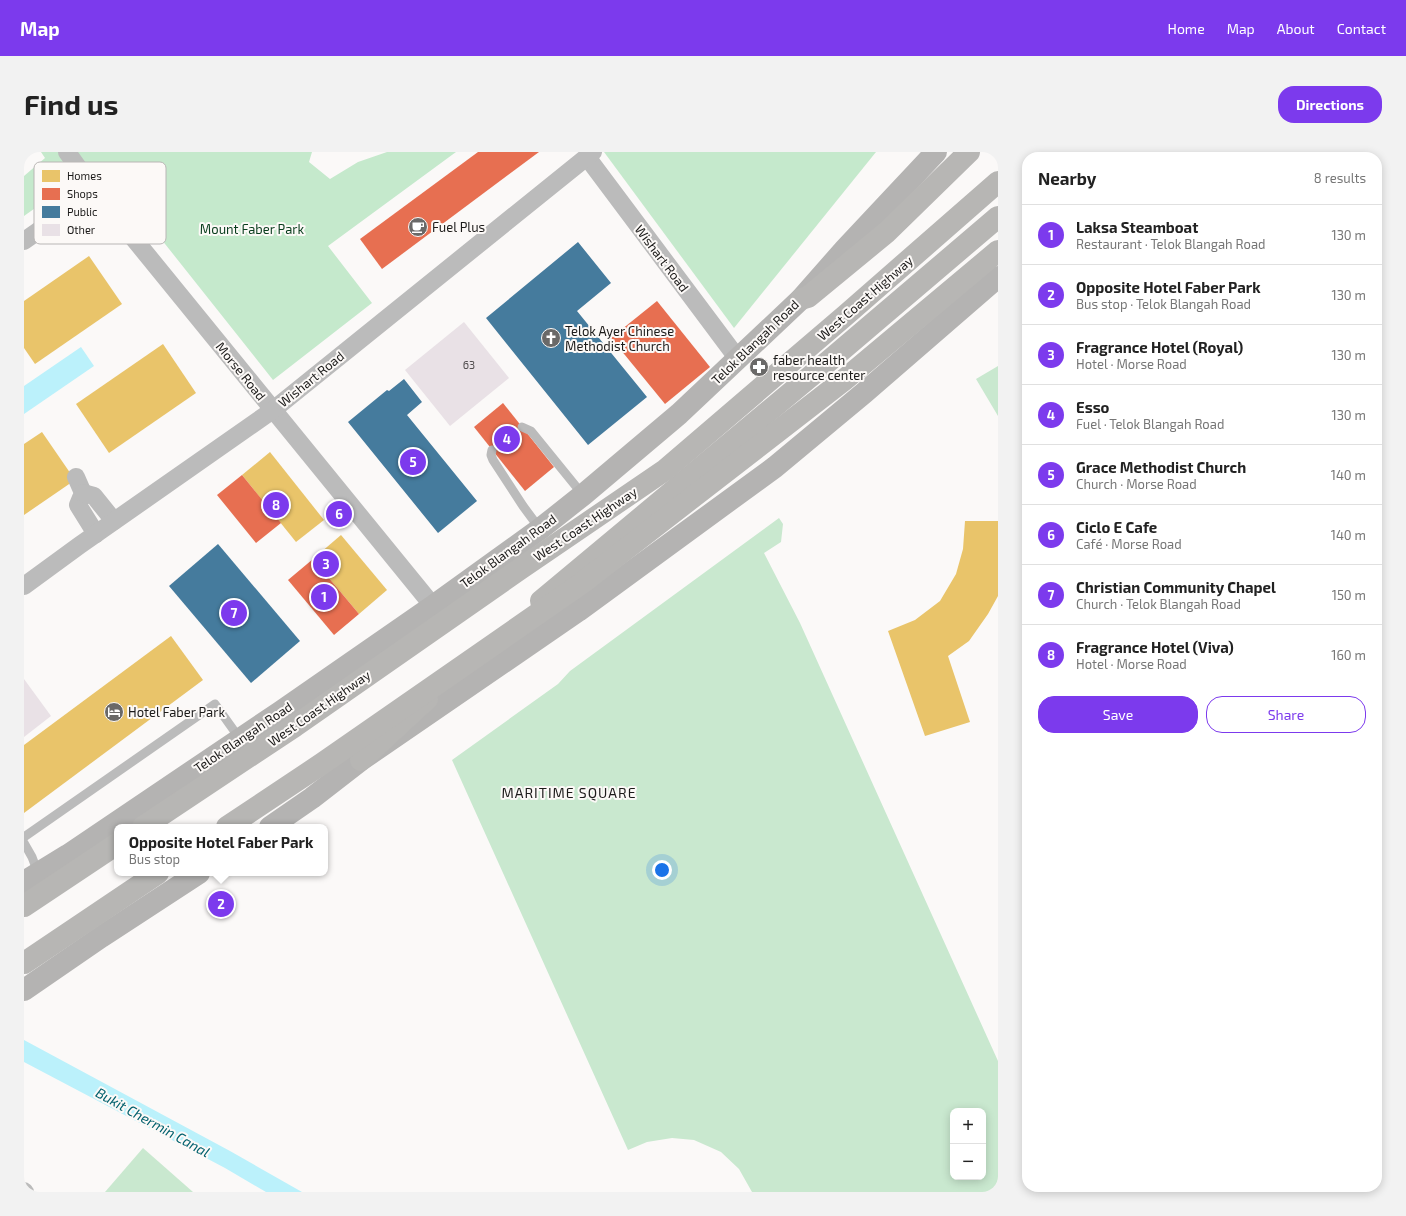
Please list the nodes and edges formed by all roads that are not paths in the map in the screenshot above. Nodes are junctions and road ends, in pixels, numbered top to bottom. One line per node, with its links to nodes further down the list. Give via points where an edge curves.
1 (67, 152): 5 (street, Morse Road)
2 (936, 152): 13 (main road, Telok Blangah Road)
3 (969, 152): 13 (highway, via 887,232 808,297)
4 (588, 154): 14 (street, Wishart Road); 15 (street, Wishart Road)
5 (74, 162)
6 (998, 182): 26 (highway, West Coast Highway, via 665,470 295,726)
7 (998, 217): 25 (highway, via 450,678)
8 (34, 234): 9 (street)
9 (24, 241)
10 (138, 244): 15 (street, Morse Road)
11 (998, 251): 27 (highway, bridge, via 844,380 582,583 324,763)
12 (998, 277): 25 (main road, via 775,467 578,611)
13 (800, 299): 14 (main road, Telok Blangah Road)
14 (738, 359): 18 (main road, Telok Blangah Road, via 679,414)
15 (273, 410): 19 (street, Wishart Road); 23 (street, Morse Road)
16 (522, 427): 18 (lane, via 531,431)
17 (492, 450): 20 (lane, via 493,460)
18 (583, 495): 20 (main road, Telok Blangah Road)
19 (114, 521): 21 (street, Wishart Road); 21 (street, via 94,496 79,485 78,505)
20 (540, 529): 23 (main road, Telok Blangah Road)
21 (96, 534): 22 (street, Wishart Road)
22 (24, 586)
23 (433, 606): 24 (main road, Telok Blangah Road)
24 (240, 739): 29 (lane, via 215,704); 34 (main road, Telok Blangah Road)
25 (361, 760): 28 (main road)
26 (148, 824)
27 (232, 824)
28 (274, 824)
29 (24, 837)
30 (24, 843): 34 (lane, via 32,858)
31 (114, 846): 35 (highway)
32 (154, 876): 36 (highway)
33 (194, 876): 37 (main road)
34 (31, 878)
35 (24, 906)
36 (24, 963)
37 (24, 990)

